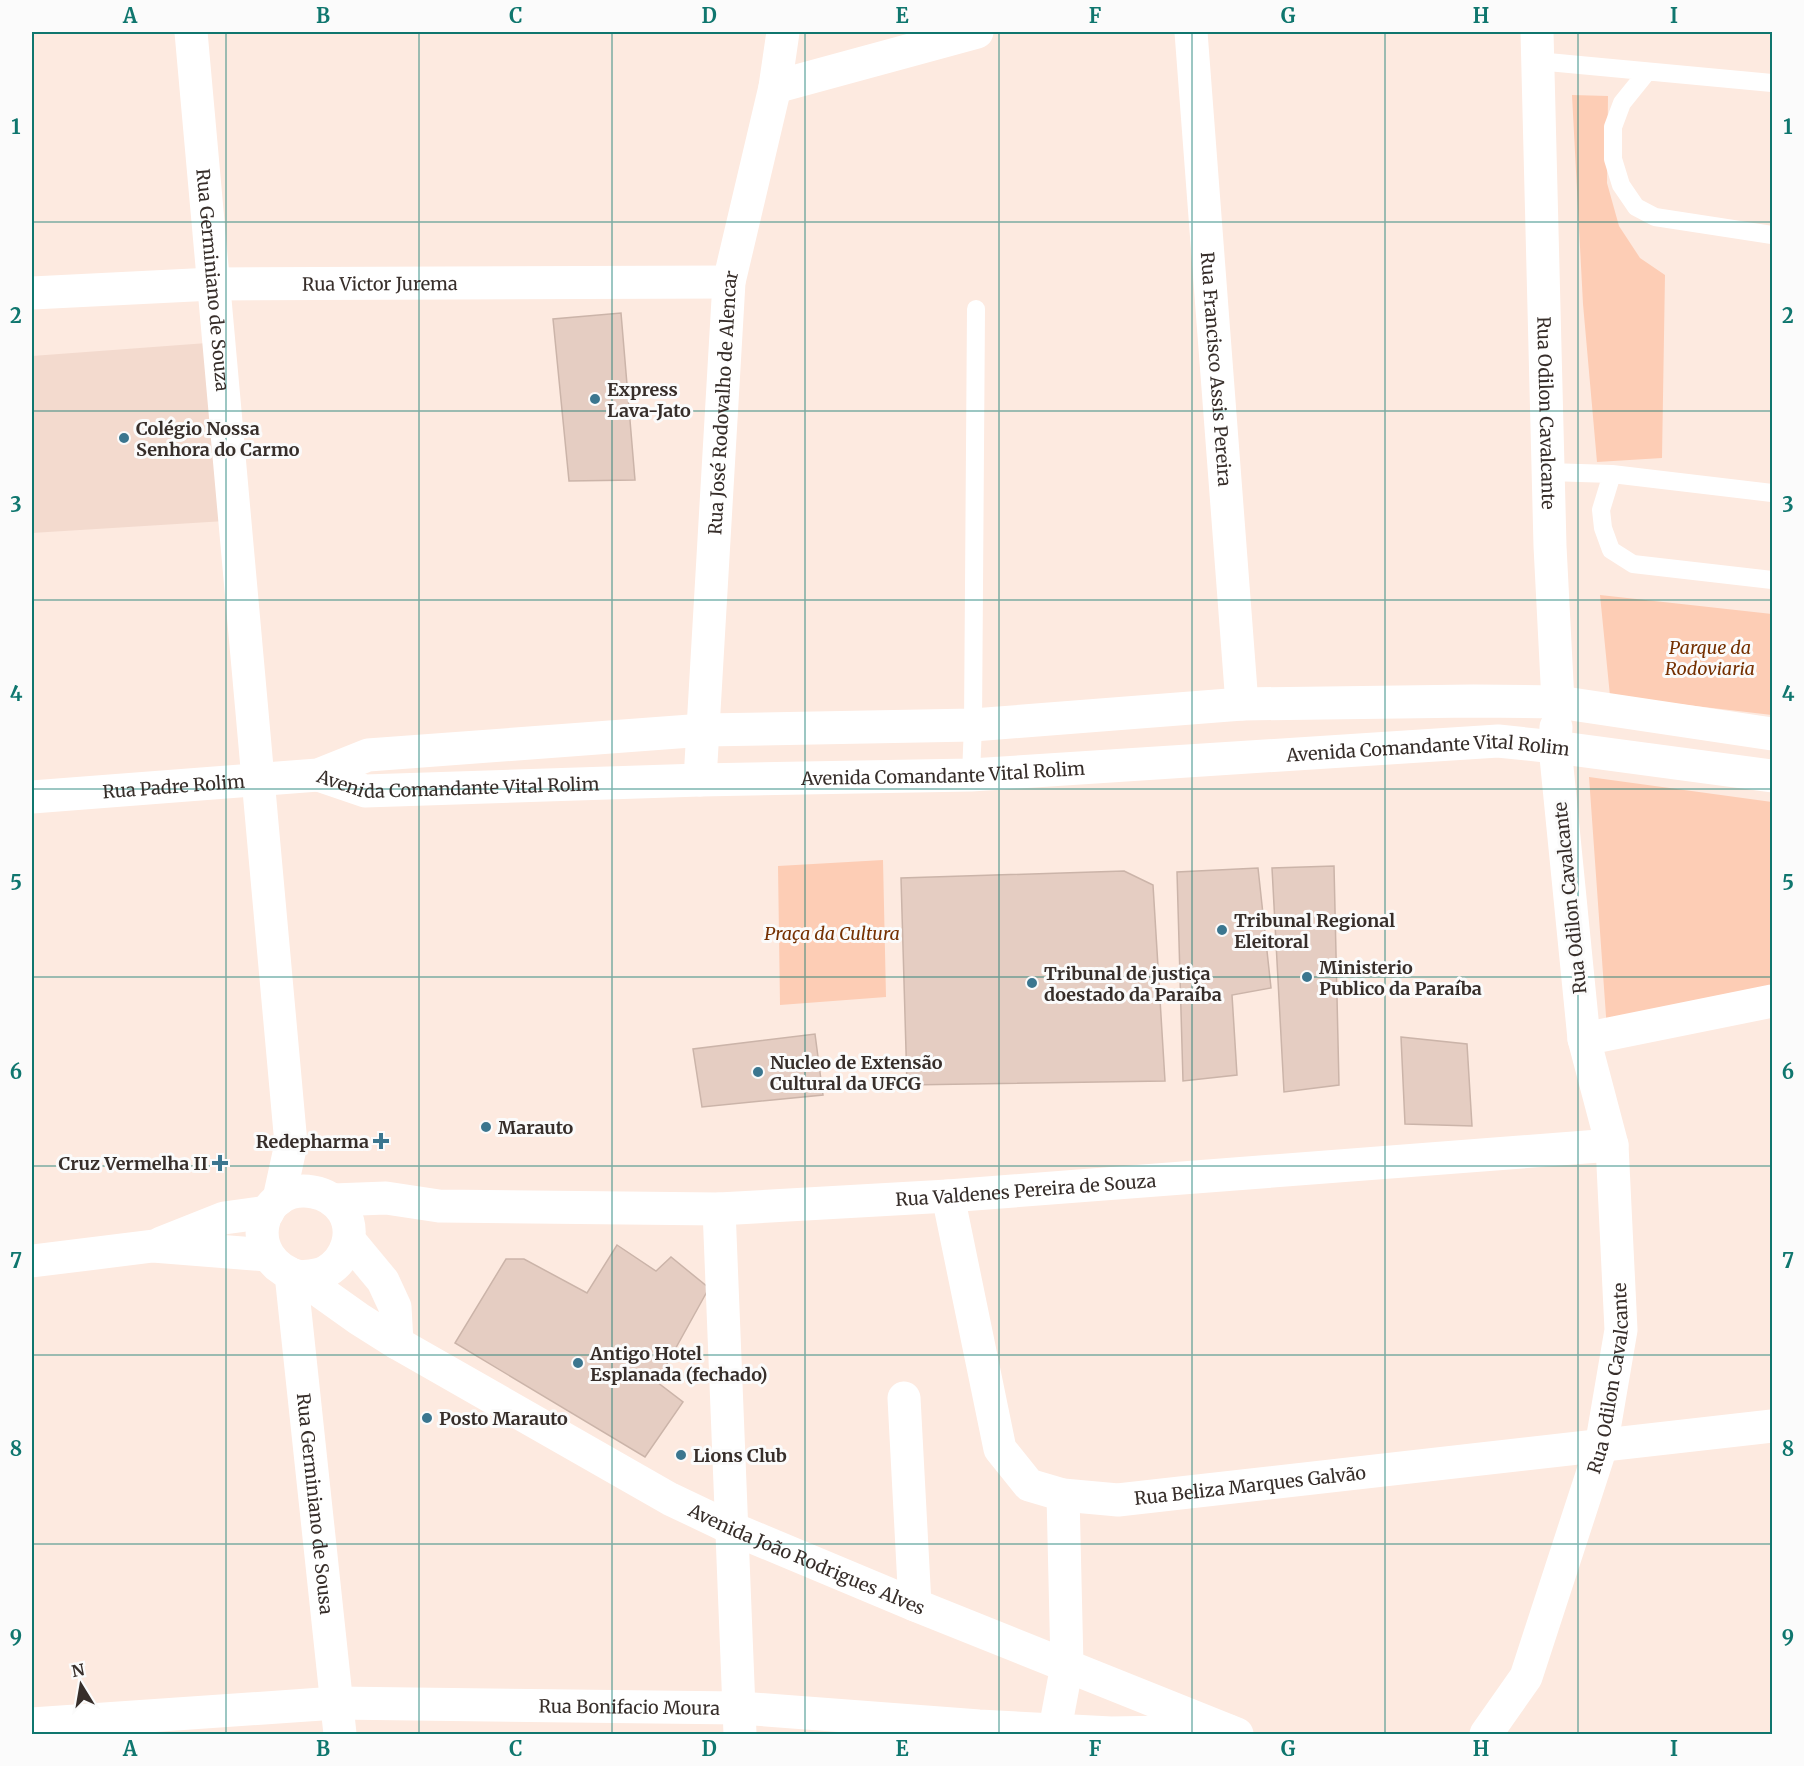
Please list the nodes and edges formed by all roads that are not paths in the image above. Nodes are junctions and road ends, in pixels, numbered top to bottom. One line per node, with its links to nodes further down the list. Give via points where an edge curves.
1 (191, 32): 11 (street, Rua Germiniano de Souza)
2 (783, 32): 8 (street, Rua José Rodovalho de Alencar)
3 (977, 32): 8 (street)
4 (1191, 32): 19 (street, Rua Francisco Assis Pereira)
5 (1537, 46): 6 (lane); 14 (street, Rua Odilon Cavalcante)
6 (1647, 72): 7 (lane); 9 (lane, via 1622,103 1612,127 1613,159 1621,185 1636,207 1655,217)
7 (1773, 82)
8 (775, 87): 10 (street, Rua José Rodovalho de Alencar)
9 (1773, 235)
10 (729, 282): 11 (street, Rua Victor Jurema); 21 (street, Rua José Rodovalho de Alencar)
11 (213, 284): 12 (street, Rua Victor Jurema); 27 (street, Rua Germiniano de Souza)
12 (32, 293)
13 (976, 309): 20 (lane)
14 (1548, 472): 15 (lane); 18 (street, Rua Odilon Cavalcante)
15 (1612, 474): 16 (lane); 17 (lane, via 1601,510 1603,528 1611,549 1633,564)
16 (1773, 494)
17 (1773, 580)
18 (1557, 702): 19 (street, Avenida Comandante Vital Rolim); 22 (street, Avenida Comandante Vital Rolim); 23 (street, Rua Odilon Cavalcante)
19 (1242, 704): 20 (street, Avenida Comandante Vital Rolim)
20 (974, 725): 21 (street, Avenida Comandante Vital Rolim); 25 (lane)
21 (704, 730): 24 (street, Avenida Comandante Vital Rolim, via 368,755); 28 (street, Rua José Rodovalho de Alencar)
22 (1773, 734)
23 (1554, 747): 25 (street, Avenida Comandante Vital Rolim, via 1498,741); 26 (street, Avenida Comandante Vital Rolim); 31 (street, Rua Odilon Cavalcante)
24 (318, 775): 27 (street, Rua Padre Rolim); 28 (street, Avenida Comandante Vital Rolim, via 365,791)
25 (971, 775): 28 (street, Avenida Comandante Vital Rolim)
26 (1773, 776)
27 (258, 779): 29 (street, Rua Padre Rolim); 32 (street, Rua Germiniano de Souza)
28 (700, 780)
29 (32, 797)
30 (1773, 1001): 31 (street)
31 (1584, 1039): 33 (street, Rua Odilon Cavalcante)
32 (291, 1144): 35 (street); 37 (street)
33 (1612, 1145): 34 (street, Rua Valdenes Pereira de Souza); 44 (street, Rua Odilon Cavalcante, via 1621,1330)
34 (948, 1196): 36 (street, Rua Valdenes Pereira de Souza); 45 (street, Rua Beliza Marques Galvão, via 1000,1449 1029,1485)
35 (273, 1205): 37 (street, via 291,1193 305,1190); 38 (street, via 225,1218); 40 (street, via 262,1233)
36 (719, 1209): 37 (street, Rua Valdenes Pereira de Souza, via 439,1206); 46 (street)
37 (337, 1214): 40 (street, via 345,1253 337,1263 314,1276); 41 (street, via 383,1281 395,1306)
38 (153, 1246): 39 (street); 40 (street)
39 (32, 1261)
40 (286, 1269): 41 (street, Avenida João Rodrigues Alves); 49 (street, Rua Germiniano de Sousa)
41 (397, 1342): 46 (street, Avenida João Rodrigues Alves, via 670,1499)
42 (904, 1398): 47 (street)
43 (1773, 1426): 44 (street, Rua Beliza Marques Galvão)
44 (1601, 1447): 45 (street, Rua Beliza Marques Galvão, via 1118,1500); 54 (street, Rua Odilon Cavalcante, via 1526,1677)
45 (1063, 1495): 48 (street)
46 (731, 1527): 47 (street, Avenida João Rodrigues Alves); 50 (street)
47 (915, 1605): 48 (street, Avenida João Rodrigues Alves)
48 (1067, 1665): 52 (street); 53 (street, Avenida João Rodrigues Alves)
49 (338, 1719): 50 (street, Rua Bonifacio Moura); 51 (street, Rua Bonifacio Moura)
50 (740, 1721): 52 (street, Rua Bonifacio Moura)
51 (32, 1724)
52 (1055, 1729): 53 (street, Rua Bonifacio Moura)
53 (1233, 1733)
54 (1486, 1734)

